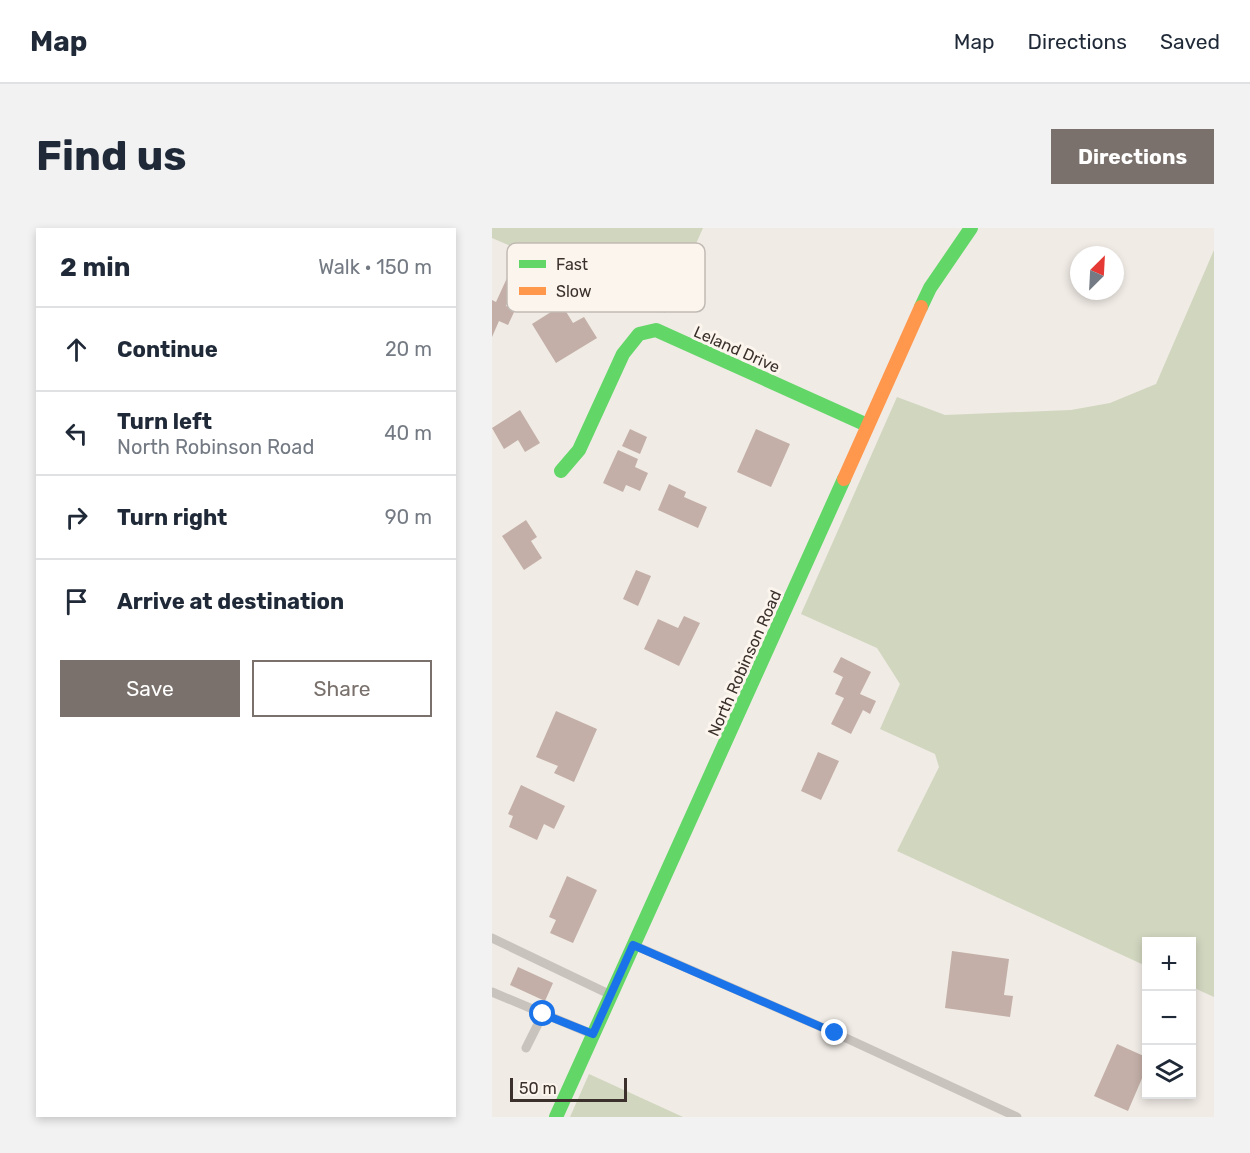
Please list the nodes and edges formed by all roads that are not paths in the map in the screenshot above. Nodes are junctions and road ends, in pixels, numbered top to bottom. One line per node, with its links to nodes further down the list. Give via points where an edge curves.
1 (971, 228): 2 (street, North Robinson Road, via 930,288)
2 (867, 426): 3 (street, Leland Drive, via 656,330 639,334 623,354 579,450); 5 (street, North Robinson Road)
3 (561, 471)
4 (492, 938): 7 (lane)
5 (633, 945): 7 (street, North Robinson Road); 12 (lane)
6 (492, 992): 8 (lane)
7 (611, 995): 9 (street, North Robinson Road)
8 (543, 1014): 9 (lane); 10 (lane)
9 (593, 1034): 11 (street, North Robinson Road)
10 (526, 1048)
11 (556, 1117)
12 (1017, 1117)

